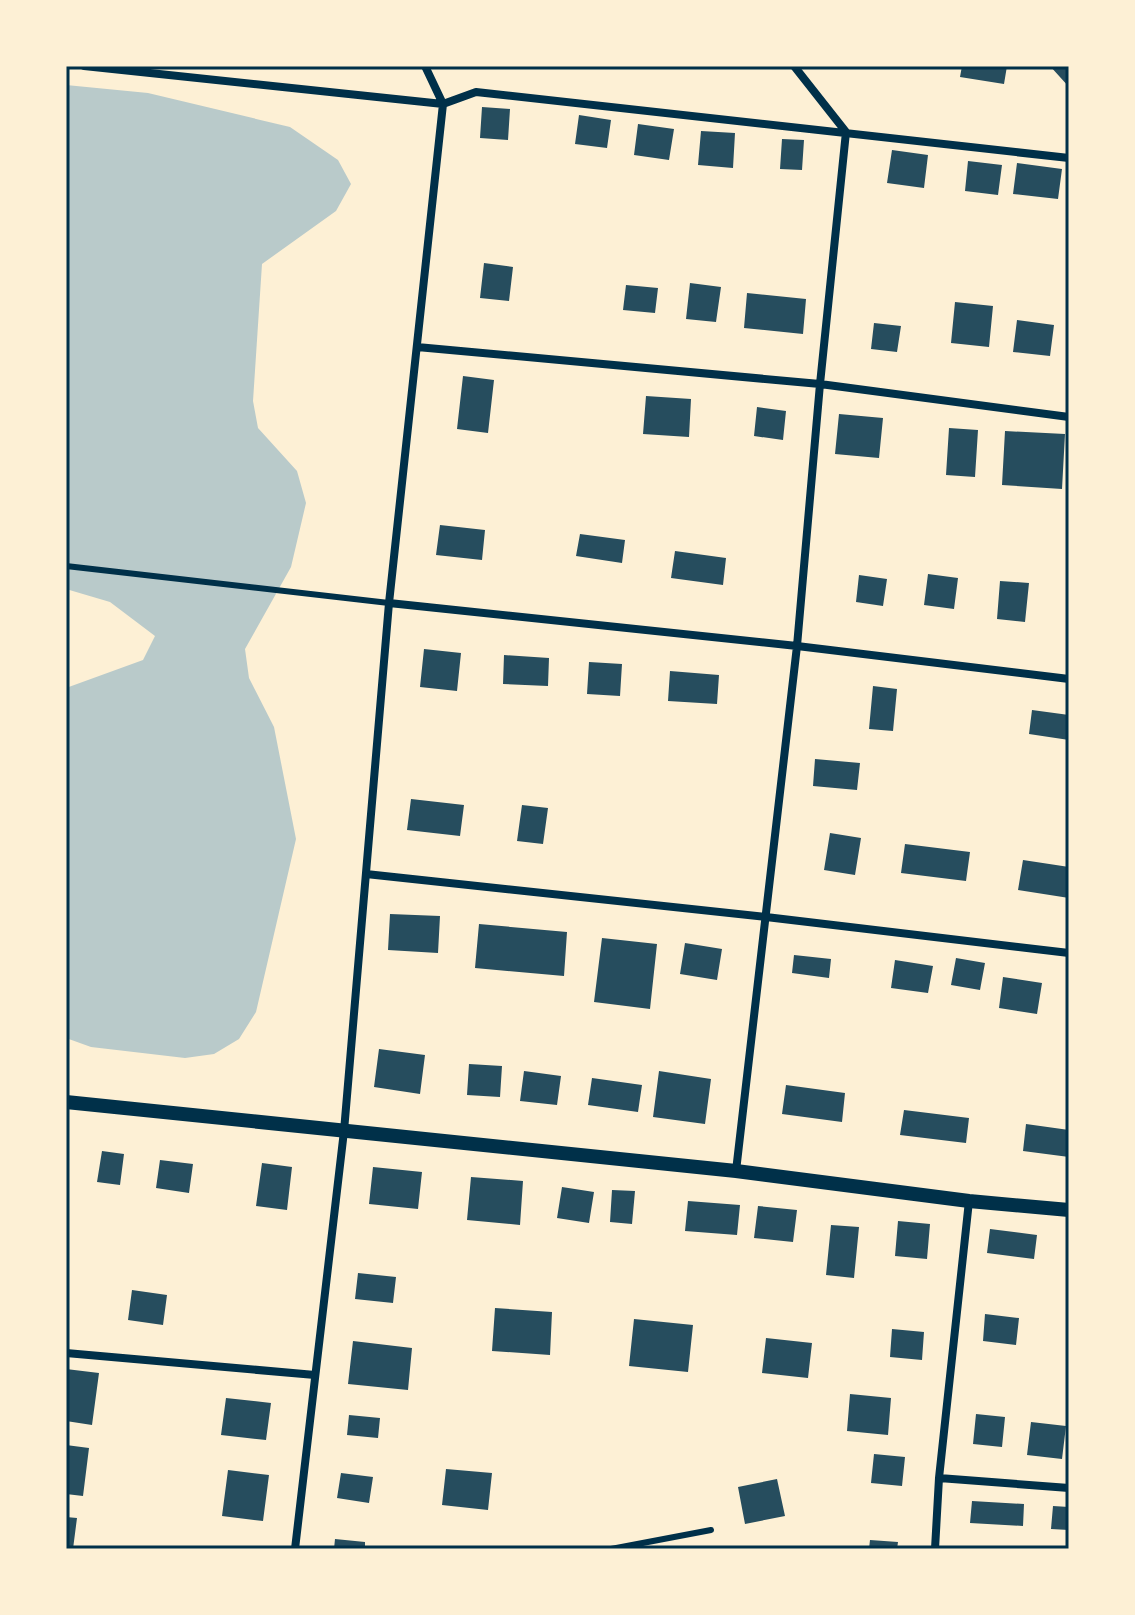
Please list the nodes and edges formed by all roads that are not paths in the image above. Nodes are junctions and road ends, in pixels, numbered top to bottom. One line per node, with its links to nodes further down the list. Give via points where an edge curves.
1 (84, 66): 4 (street)
2 (425, 66): 4 (street)
3 (794, 66): 5 (street)
4 (443, 104): 5 (street, via 476,92); 7 (street)
5 (846, 132): 6 (street); 8 (street)
6 (1069, 158)
7 (417, 347): 8 (street); 11 (street)
8 (820, 384): 9 (street); 12 (street)
9 (1069, 417)
10 (66, 566): 11 (lane)
11 (389, 603): 12 (street); 14 (street)
12 (797, 646): 13 (street); 15 (street)
13 (1069, 679)
14 (366, 874): 15 (street); 18 (street)
15 (766, 917): 16 (street); 19 (street)
16 (1069, 953)
17 (66, 1102): 18 (street)
18 (344, 1131): 19 (street); 23 (street)
19 (736, 1171): 20 (street)
20 (969, 1201): 21 (street); 24 (street)
21 (1069, 1210)
22 (66, 1353): 23 (street)
23 (315, 1375): 27 (street)
24 (939, 1478): 25 (street); 29 (street)
25 (1069, 1488)
26 (711, 1530): 28 (lane)
27 (295, 1549)
28 (611, 1549)
29 (935, 1549)

